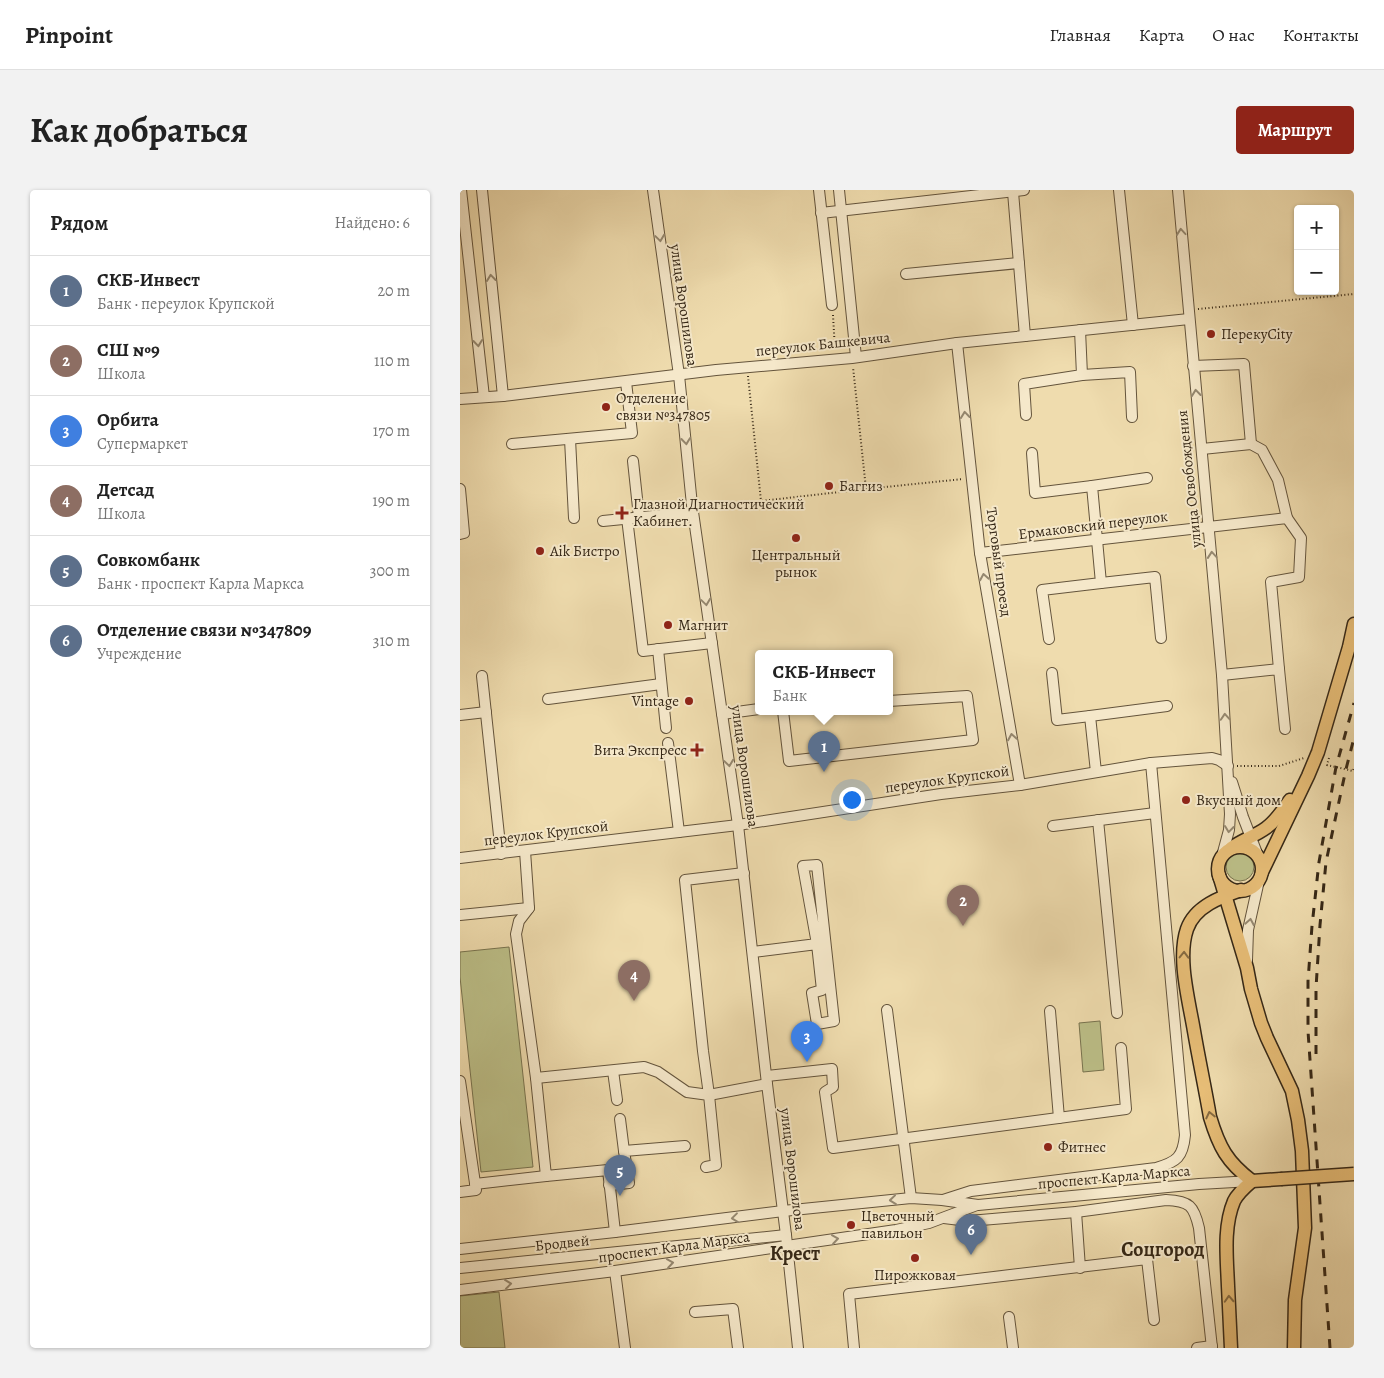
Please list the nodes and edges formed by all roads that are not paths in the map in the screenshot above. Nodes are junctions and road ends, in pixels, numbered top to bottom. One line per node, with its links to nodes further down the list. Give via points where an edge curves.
1 (461, 190): 26 (street, one-way to 26)
2 (482, 190): 25 (street, one-way to 2)
3 (653, 190): 23 (street, улица Ворошилова, one-way to 23)
4 (819, 190): 11 (street)
5 (839, 190): 10 (street)
6 (1024, 190): 9 (street)
7 (1119, 190): 16 (street)
8 (1178, 190): 15 (street, улица Освобождения, one-way to 8)
9 (1013, 192): 10 (street); 12 (street)
10 (841, 212): 11 (street); 20 (street)
11 (821, 213): 14 (street)
12 (1019, 263): 13 (street); 18 (street)
13 (906, 274)
14 (832, 305)
15 (1188, 315): 16 (street, переулок Башкевича); 21 (street, улица Освобождения)
16 (1133, 325): 17 (street, переулок Башкевича)
17 (1080, 330): 18 (street, переулок Башкевича); 22 (street)
18 (1025, 336): 19 (street, переулок Башкевича)
19 (957, 343): 20 (street, переулок Башкевича); 48 (street, Торговый проезд, one-way to 19)
20 (854, 357): 23 (street, переулок Башкевича)
21 (1193, 366): 32 (street, via 1244,364); 33 (street, улица Освобождения, one-way to 21)
22 (1082, 375): 28 (street, via 1024,384); 29 (street, via 1130,372)
23 (679, 376): 24 (street, переулок Башкевича); 39 (street, улица Ворошилова, one-way to 39)
24 (626, 382): 25 (street, переулок Башкевича); 30 (street, via 632,433)
25 (503, 396): 26 (street, переулок Башкевича)
26 (484, 397): 27 (street, переулок Башкевича)
27 (460, 399)
28 (1026, 415)
29 (1132, 417)
30 (570, 439): 31 (street); 41 (street)
31 (512, 444)
32 (1251, 444): 33 (street); 43 (street, via 1262,450 1278,480)
33 (1202, 449): 45 (street, улица Освобождения)
34 (1032, 453): 37 (street, via 1036,493)
35 (633, 462): 40 (street)
36 (1147, 478): 37 (street)
37 (1092, 486): 47 (street)
38 (460, 489): 46 (street, via 464,534)
39 (693, 512): 40 (street); 53 (street, улица Ворошилова, one-way to 53)
40 (639, 517): 42 (street)
41 (574, 518)
42 (627, 518): 44 (street); 54 (street, via 643,651)
43 (1287, 518): 45 (street, Ермаковский переулок); 55 (street, via 1300,538 1299,577 1271,582)
44 (603, 521)
45 (1209, 527): 47 (street, Ермаковский переулок); 57 (street, улица Освобождения, one-way to 45)
46 (460, 534)
47 (1096, 540): 48 (street, Ермаковский переулок); 49 (street)
48 (980, 553): 76 (street, Торговый проезд, one-way to 48)
49 (1101, 583): 51 (street, via 1155,577); 52 (street, via 1042,590)
50 (1354, 624): 75 (main road, via 1318,752)
51 (1161, 638)
52 (1049, 639)
53 (712, 643): 54 (street); 65 (street, улица Ворошилова)
54 (658, 649): 59 (street)
55 (1279, 669): 57 (street); 70 (street)
56 (1052, 673): 68 (street, via 1057,720)
57 (1222, 675): 73 (street, улица Освобождения, one-way to 57)
58 (482, 676): 64 (street)
59 (662, 684): 60 (street); 69 (street)
60 (548, 699)
61 (893, 701): 67 (street, via 967,696 973,740 789,761)
62 (1167, 706): 68 (street)
63 (755, 710): 65 (street)
64 (486, 712): 66 (street); 85 (street)
65 (722, 714): 79 (street, улица Ворошилова, one-way to 79)
66 (460, 715)
67 (783, 715)
68 (1090, 716): 74 (street)
69 (666, 728)
70 (1285, 729)
71 (668, 743): 81 (street)
72 (1150, 763): 73 (street, переулок Крупской, via 1212,758); 74 (street, переулок Крупской); 77 (street)
73 (1228, 766): 82 (street); 84 (street, one-way to 84, via 1230,814)
74 (1096, 772): 76 (street, переулок Крупской)
75 (1308, 776): 82 (main road, via 1275,819); 87 (main road)
76 (1020, 785): 79 (street, переулок Крупской)
77 (1155, 812): 78 (street); 120 (street, via 1184,1135 1180,1156 1156,1168 970,1191)
78 (1098, 820): 80 (street); 99 (street)
79 (738, 825): 81 (street, переулок Крупской); 88 (street, улица Ворошилова)
80 (1053, 826)
81 (679, 832): 83 (street, переулок Крупской)
82 (1251, 836): 84 (main road); 87 (street)
83 (525, 851): 85 (street, переулок Крупской); 92 (street)
84 (1226, 853): 87 (main road, via 1240,847 1250,849 1258,856); 89 (main road, via 1219,865)
85 (501, 854): 86 (street, переулок Крупской)
86 (460, 858)
87 (1261, 870): 90 (main road, via 1253,886); 96 (street, one-way to 87, via 1248,930)
88 (744, 873): 95 (street, улица Ворошилова); 105 (street, via 685,880)
89 (1219, 875): 90 (main road, via 1228,886); 91 (main road)
90 (1241, 890): 91 (main road)
91 (1225, 896): 96 (main road); 115 (main road, one-way to 91, via 1229,1160 1218,1142 1210,1117 1184,964 1184,946 1191,921 1203,908)
92 (529, 908): 93 (street); 102 (street, via 519,921 516,934)
93 (460, 915)
94 (818, 944): 94 (street, via 822,990 812,993 817,1024 834,1021 818,864 803,866); 95 (street)
95 (753, 952): 103 (street, улица Ворошилова)
96 (1247, 968): 144 (main road, via 1267,1038 1292,1092 1302,1151 1306,1228 1295,1300)
97 (887, 1010): 109 (street)
98 (1050, 1010): 107 (street)
99 (1117, 1013)
100 (1120, 1048): 107 (street, via 1126,1109)
101 (613, 1071): 102 (street); 105 (street, via 644,1067 658,1072 687,1092); 106 (street)
102 (536, 1078): 114 (street)
103 (767, 1080): 105 (street); 109 (street, via 832,1069 833,1087 825,1092 833,1148); 122 (street, улица Ворошилова)
104 (460, 1081): 116 (street)
105 (710, 1095): 112 (street, via 716,1165)
106 (617, 1100)
107 (1059, 1118): 109 (street)
108 (620, 1119): 111 (street)
109 (904, 1138): 119 (street)
110 (685, 1146): 111 (street)
111 (624, 1151): 117 (street, via 629,1182)
112 (706, 1167)
113 (1354, 1174): 115 (main road, bridge)
114 (546, 1176): 116 (street); 117 (street, via 608,1170)
115 (1252, 1181): 121 (street, проспект Карла Маркса); 143 (main road, one-way to 115, via 1227,1232 1235,1201)
116 (475, 1184): 118 (street, via 476,1190)
117 (609, 1185): 125 (street)
118 (460, 1192)
119 (911, 1198): 120 (street, проспект Карла Маркса); 122 (street, проспект Карла Маркса, one-way to 122)
120 (942, 1200): 121 (street, проспект Карла Маркса)
121 (978, 1205): 124 (street, проспект Карла Маркса)
122 (783, 1211): 125 (street, проспект Карла Маркса, one-way to 125); 126 (street, улица Ворошилова)
123 (1076, 1212): 124 (street, via 981,1220); 130 (street); 136 (street, via 1166,1200 1180,1201 1192,1208 1199,1228)
124 (943, 1218): 127 (street, проспект Карла Маркса, one-way to 124, via 896,1230)
125 (615, 1232): 128 (street, проспект Карла Маркса)
126 (786, 1236): 127 (street, улица Ворошилова); 129 (street, Бродвей)
127 (787, 1246): 131 (street, проспект Карла Маркса, one-way to 127); 139 (street, улица Ворошилова)
128 (460, 1249)
129 (460, 1268)
130 (1080, 1268): 135 (street, via 1147,1259); 140 (street, via 849,1294)
131 (615, 1271): 132 (street, проспект Карла Маркса, one-way to 131); 137 (street)
132 (460, 1290)
133 (695, 1312): 138 (street, via 733,1309)
134 (1009, 1317): 141 (street)
135 (1154, 1320)
136 (1212, 1347): 142 (street)
137 (625, 1348)
138 (738, 1348)
139 (798, 1348)
140 (854, 1348)
141 (1013, 1348)
142 (1197, 1348)
143 (1232, 1348)
144 (1294, 1348)

